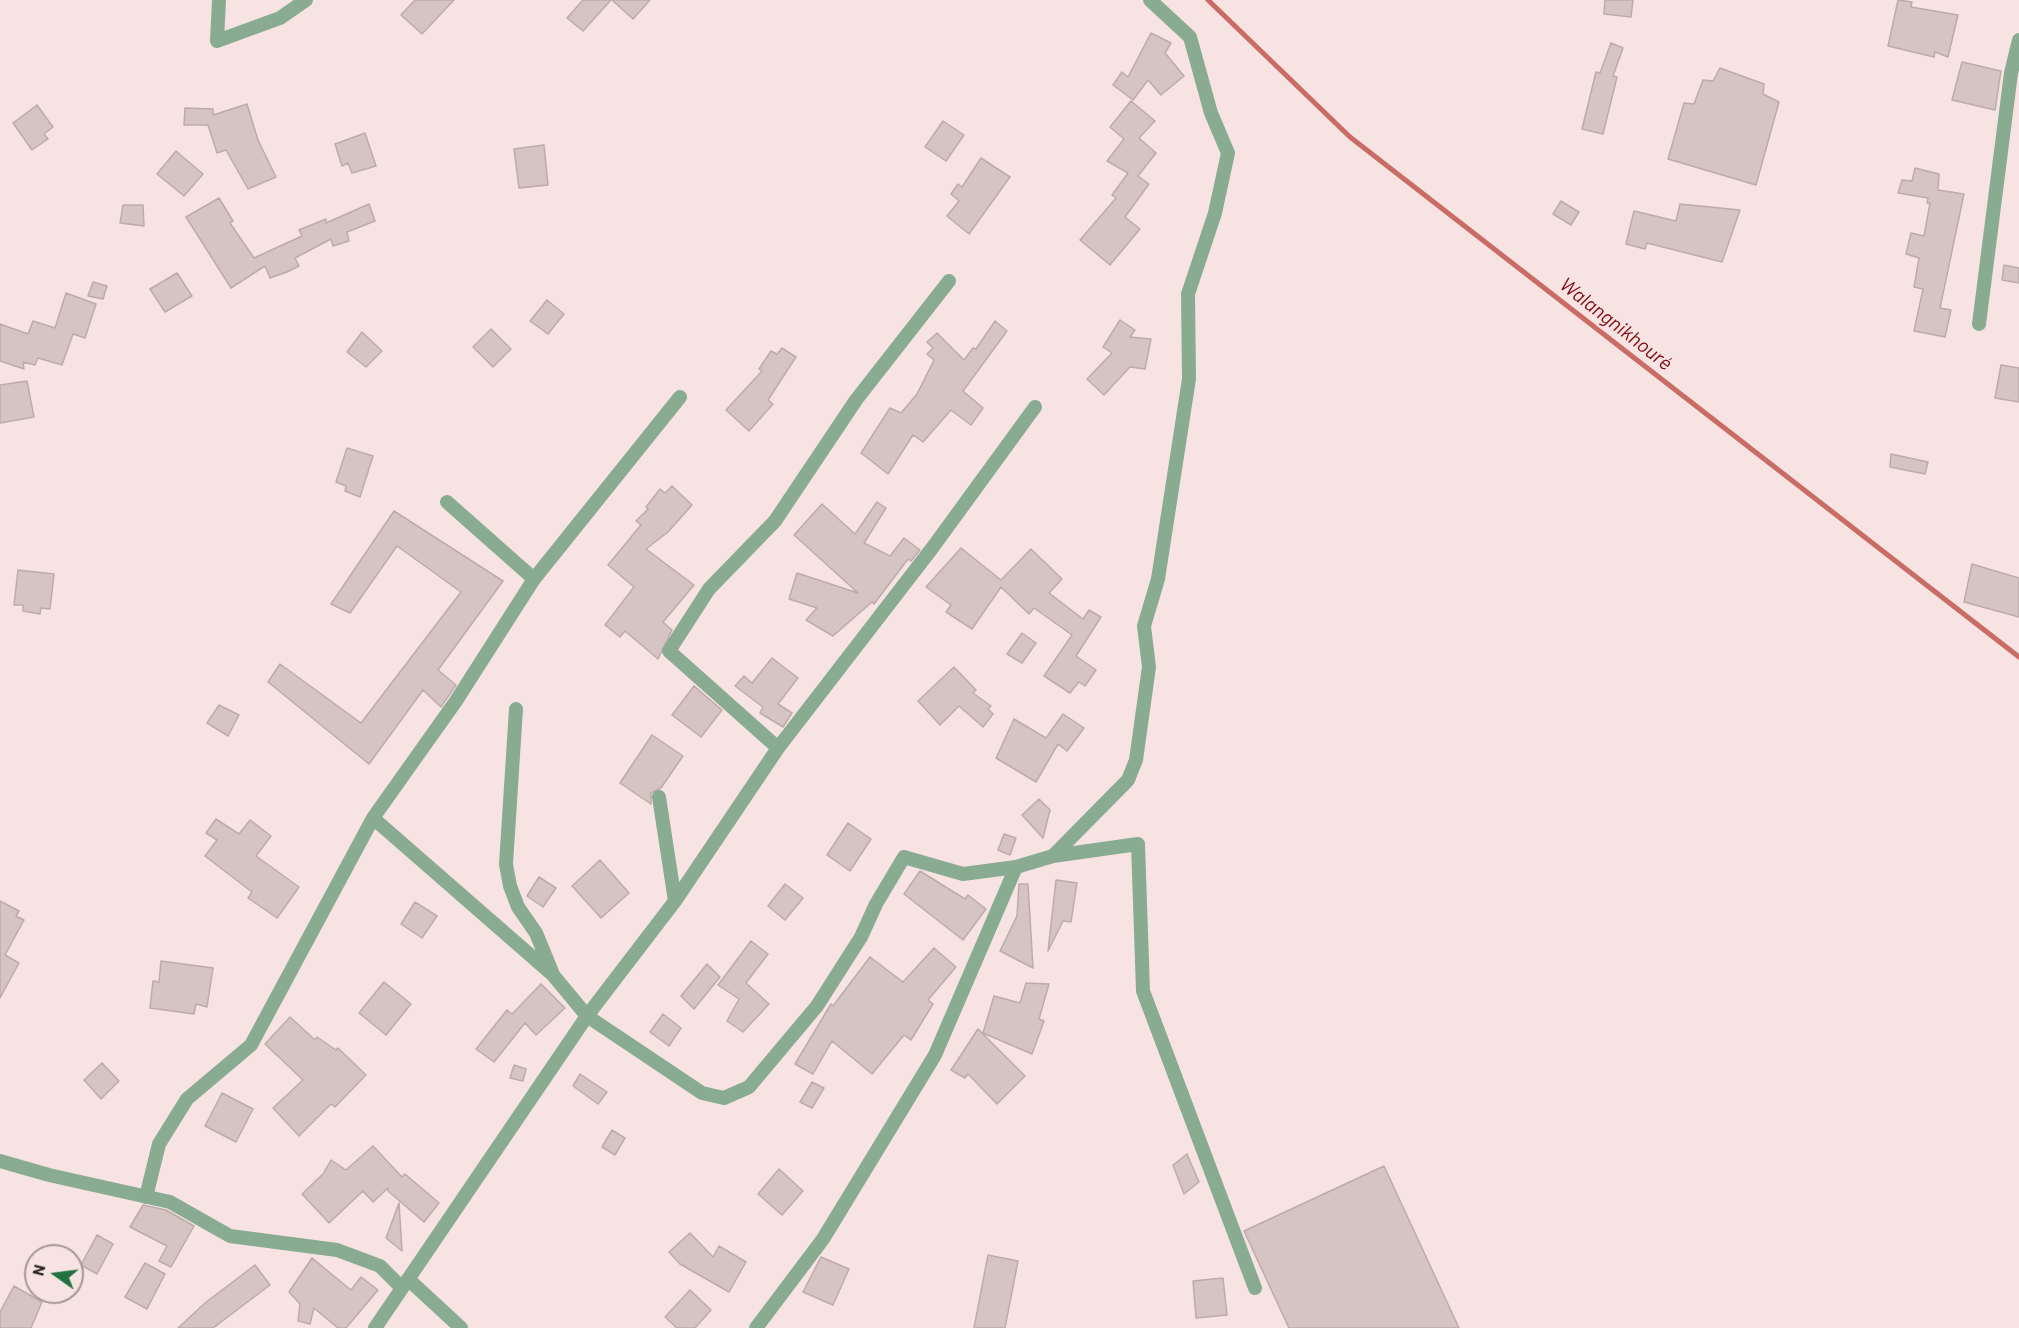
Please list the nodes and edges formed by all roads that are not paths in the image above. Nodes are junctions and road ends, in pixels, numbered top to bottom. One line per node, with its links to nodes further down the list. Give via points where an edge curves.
1 (219, 0): 2 (street, via 217,42 280,18)
2 (306, 0)
3 (1150, 0): 15 (street, via 1190,37 1211,113 1228,153 1215,213 1188,294 1189,379 1158,579 1144,626 1149,667 1136,760 1128,780)
4 (2019, 40): 6 (street, via 2011,73)
5 (949, 281): 12 (street, via 856,400 775,521 710,589 669,651)
6 (1979, 324)
7 (680, 397): 10 (street)
8 (1035, 406): 12 (street, via 933,547)
9 (447, 502): 10 (street)
10 (534, 579): 14 (street, via 456,701)
11 (516, 709): 18 (street, via 506,864 518,907 536,933)
12 (778, 748): 17 (street)
13 (659, 797): 17 (street)
14 (373, 818): 18 (street); 21 (street, via 251,1045 187,1099 159,1144)
15 (1053, 856): 16 (street); 23 (street, via 1138,844 1143,991)
16 (1016, 867): 19 (street, via 963,874 904,857 861,937 817,1006 749,1087 724,1098 702,1094); 26 (street, via 935,1055 823,1239)
17 (675, 901): 19 (street)
18 (553, 975): 19 (street)
19 (587, 1016): 22 (street)
20 (0, 1161): 21 (street)
21 (146, 1197): 22 (street, via 170,1202 230,1236 337,1250 380,1266)
22 (405, 1283): 24 (street); 25 (street)
23 (1255, 1288)
24 (375, 1328)
25 (461, 1328)
26 (756, 1328)

